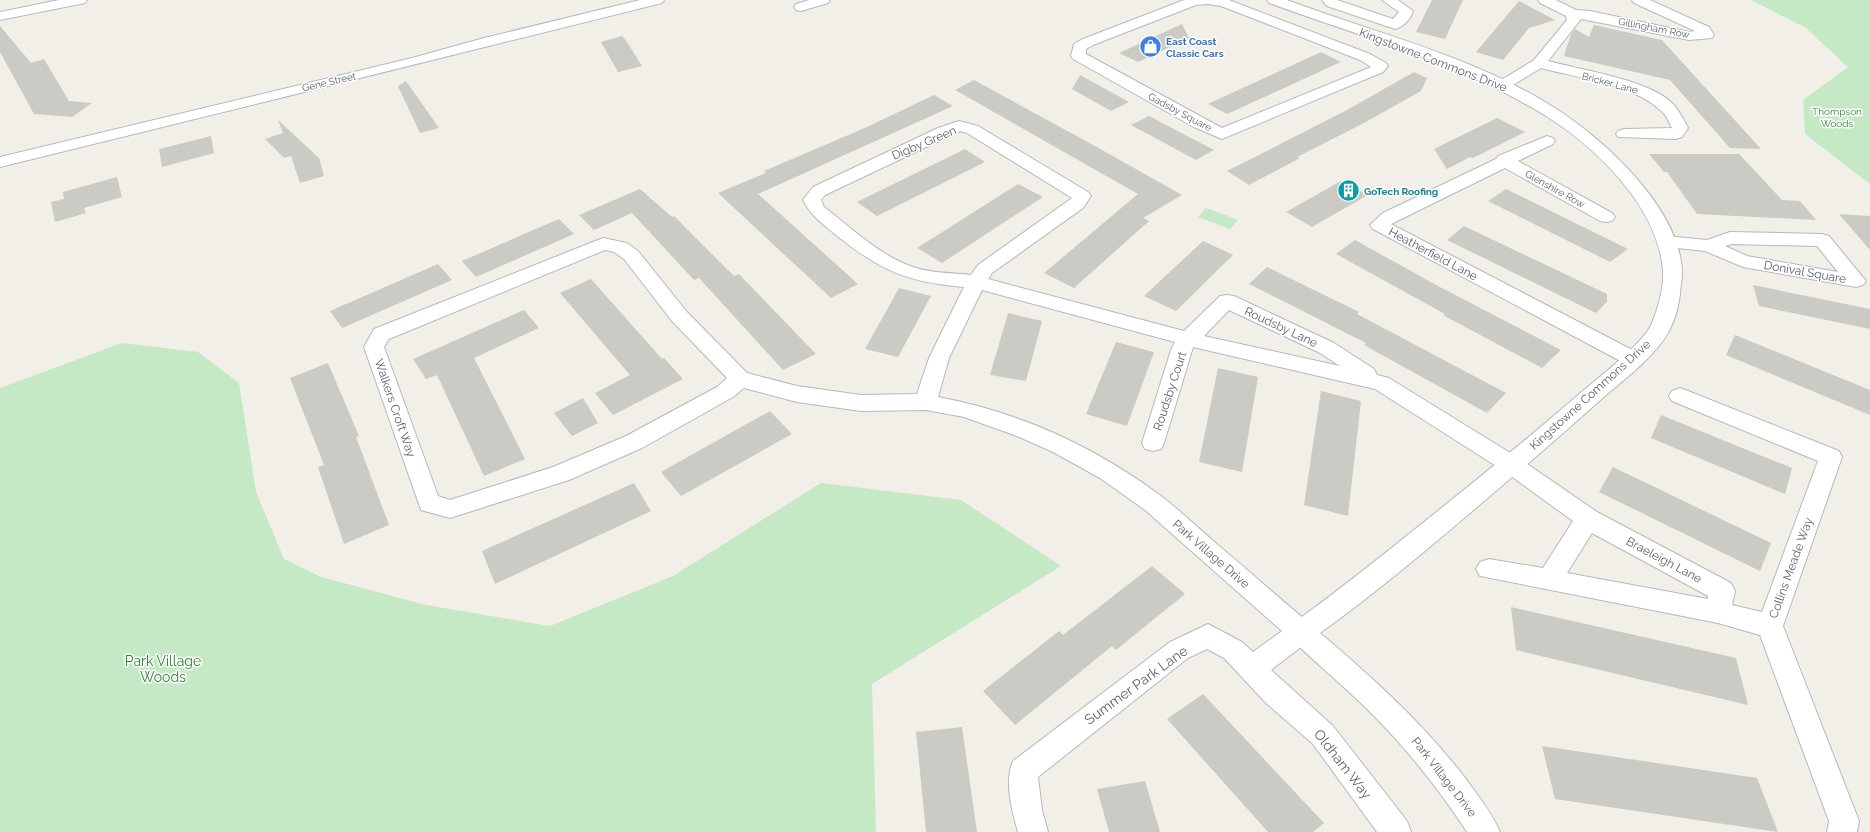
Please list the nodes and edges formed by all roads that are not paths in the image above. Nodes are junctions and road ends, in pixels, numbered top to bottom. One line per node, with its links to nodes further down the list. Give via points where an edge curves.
1 (80, 0): 13 (street)
2 (656, 0): 21 (street, Gene Street)
3 (823, 0): 10 (street)
4 (1207, 0): 15 (street, Gadsby Square, via 1224,3); 15 (street, Gadsby Square, via 1194,2 1088,42 1080,47 1078,56 1222,134 1381,66 1365,56)
5 (1274, 0): 14 (street, Kingstowne Commons Drive)
6 (1330, 0): 11 (street)
7 (1389, 0): 11 (street, via 1406,11 1395,25)
8 (1545, 0): 12 (street, Gillingham Row)
9 (1639, 0): 12 (street, Gillingham Row, via 1704,30 1707,35 1689,36 1590,15)
10 (801, 8)
11 (1357, 12): 14 (street)
12 (1573, 14): 16 (street, via 1574,20)
13 (0, 16)
14 (1341, 24): 15 (street); 17 (street, Kingstowne Commons Drive, via 1453,64)
15 (1320, 40)
16 (1539, 63): 17 (street); 18 (street, Bricker Lane, via 1636,88 1667,106 1680,128 1676,134)
17 (1503, 85): 23 (street, Kingstowne Commons Drive, via 1567,123 1610,158 1637,189 1660,226)
18 (1624, 134)
19 (1547, 141): 20 (street, Heatherfield Lane)
20 (1504, 160): 22 (street, Glenshire Row); 27 (street, Heatherfield Lane, via 1389,217 1379,225)
21 (0, 162)
22 (1606, 217)
23 (1666, 242): 24 (street, Donival Square); 27 (street, Kingstowne Commons Drive, via 1672,274 1670,299 1656,335)
24 (1709, 246): 24 (street, Donival Square, via 1743,261 1856,281 1822,240 1730,238)
25 (976, 282): 25 (street, Digby Green, via 919,275 899,269 881,260 817,210 812,200 819,191 959,126 972,129 1082,196 1077,204 985,269); 26 (street, Roudsby Lane); 31 (street, Digby Green, via 939,358)
26 (1188, 339): 29 (street, Roudsby Lane); 29 (street, Roudsby Lane, via 1227,301 1327,348); 32 (street, Roudsby Court, via 1181,350)
27 (1633, 359): 33 (street, Kingstowne Commons Drive)
28 (740, 379): 28 (street, Walkers Croft Way, via 679,316 631,256 620,247 603,244 381,334 374,347 429,503 450,509 561,474 626,445 725,392); 31 (street, Park Village Drive, via 797,394 861,403)
29 (1381, 383): 33 (street, Roudsby Lane)
30 (1680, 396): 38 (street, Collins Meade Way, via 1831,457)
31 (926, 402): 39 (street, Park Village Drive, via 966,410 1025,430 1108,472 1153,503)
32 (1153, 443)
33 (1512, 465): 34 (street, Braeleigh Lane); 39 (street, Kingstowne Commons Drive, via 1341,604)
34 (1588, 519): 36 (street); 37 (street, Braeleigh Lane, via 1722,592)
35 (1490, 569): 36 (street)
36 (1549, 580): 37 (street)
37 (1718, 612): 38 (street)
38 (1770, 626): 44 (street, Collins Meade Way, via 1844,821)
39 (1301, 632): 40 (street); 43 (street, Park Village Drive, via 1408,732 1468,806)
40 (1251, 669): 41 (street, Summer Park Lane, via 1233,650 1208,636 1179,650 1023,771 1027,810); 42 (street, Oldham Way, via 1274,693 1323,735)
41 (1033, 832)
42 (1396, 832)
43 (1485, 832)
44 (1842, 832)

